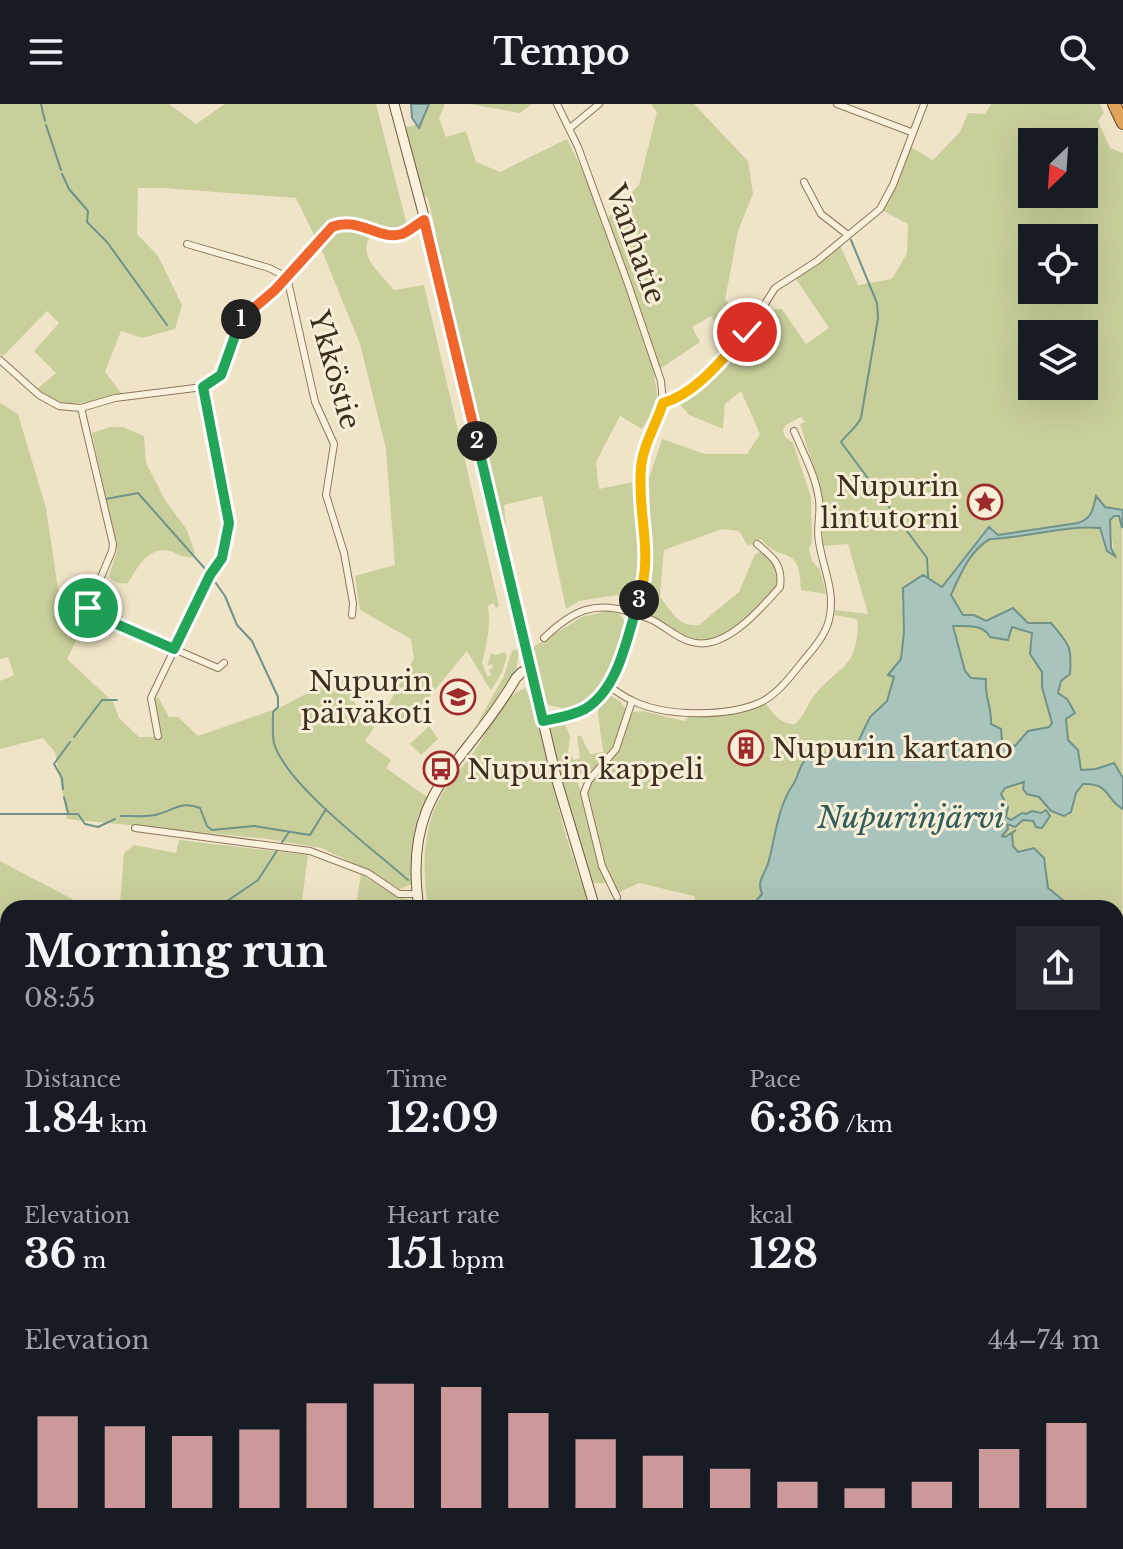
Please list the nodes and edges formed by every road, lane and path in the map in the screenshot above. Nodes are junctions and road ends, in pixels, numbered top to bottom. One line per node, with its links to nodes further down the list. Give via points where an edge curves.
1 (394, 104): 11 (main road)
2 (557, 104): 8 (street, Vanhatie)
3 (599, 104): 8 (street)
4 (837, 104): 9 (street)
5 (924, 104): 9 (street)
6 (1114, 104): 7 (highway)
7 (1123, 123)
8 (570, 128): 17 (street, Vanhatie, via 661,381)
9 (911, 132): 12 (street, via 886,199)
10 (804, 182): 12 (street, via 821,214)
11 (424, 220): 14 (street, via 390,235 360,225 332,227); 26 (main road)
12 (848, 235): 17 (street, via 775,288 721,360 690,389)
13 (187, 244): 14 (street)
14 (287, 277): 16 (street, via 241,319 221,375); 22 (street, Ykköstie, via 315,402 334,444 326,495 344,553)
15 (0, 360): 18 (street, via 49,401)
16 (203, 387): 18 (street, via 115,398); 24 (street, via 229,523 222,558)
17 (663, 403): 21 (street, via 641,464 647,558)
18 (81, 408): 24 (street, via 113,544 88,608)
19 (794, 431): 28 (street, via 817,490 818,539 831,597 825,632 782,686 761,702 695,713)
20 (757, 544): 21 (street, via 780,568 780,587 723,637 709,643 690,641)
21 (634, 613): 23 (street, via 597,607); 27 (street, via 620,662)
22 (352, 615)
23 (544, 638)
24 (174, 649): 25 (street, via 218,668); 30 (street, via 151,698)
25 (224, 663)
26 (531, 671): 29 (main road); 32 (main road, via 522,672 429,801 417,847)
27 (607, 685): 28 (street); 29 (street, via 582,710)
28 (632, 701): 33 (street, via 616,749 584,793 602,866)
29 (543, 721): 35 (main road)
30 (158, 736)
31 (135, 828): 32 (street, via 310,851 368,873 399,894)
32 (417, 894): 34 (main road)
33 (617, 897)
34 (418, 900)
35 (592, 900)

